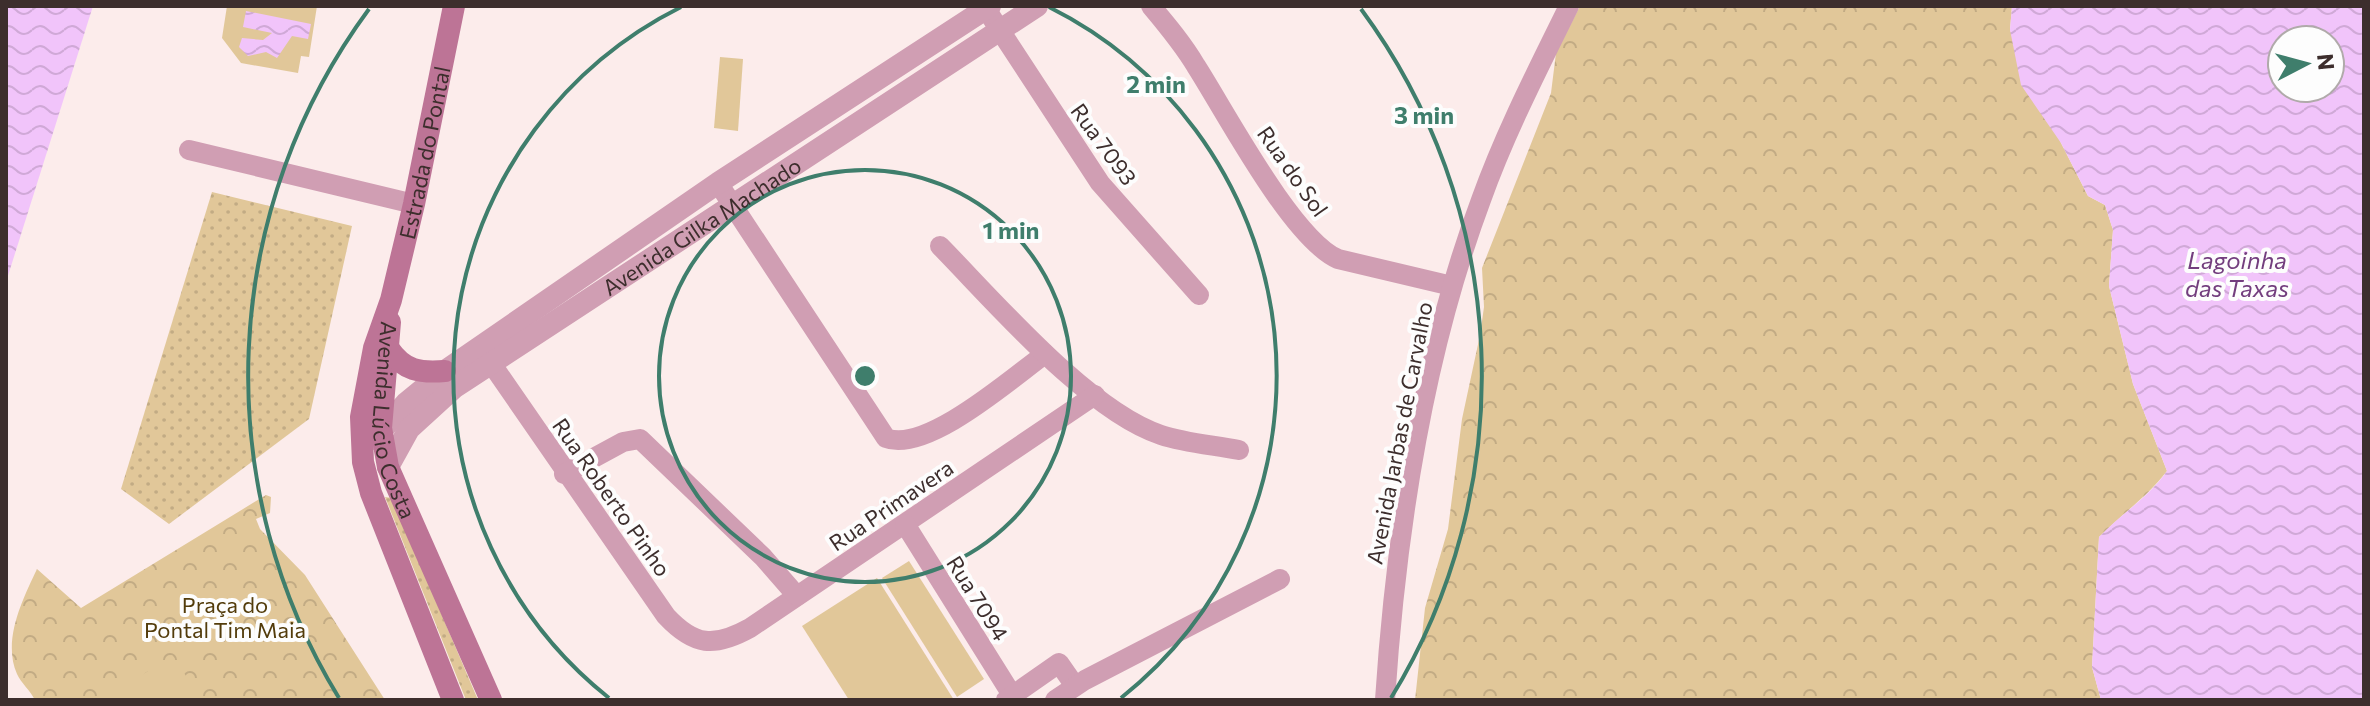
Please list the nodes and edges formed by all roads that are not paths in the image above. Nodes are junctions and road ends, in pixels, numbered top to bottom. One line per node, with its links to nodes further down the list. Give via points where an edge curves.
1 (454, 6): 9 (main road, Estrada do Pontal)
2 (1037, 6): 6 (street, Avenida Gilka Machado)
3 (1151, 6): 12 (street, Rua do Sol, via 1194,62 1270,186 1322,249 1338,259)
4 (1569, 6): 12 (street, Avenida Jarbas de Carvalho, via 1481,198)
5 (982, 9): 6 (street, Rua 7093); 8 (street, Avenida Gilka Machado)
6 (999, 30): 10 (street, Avenida Gilka Machado); 13 (street, Rua 7093, via 1100,183)
7 (189, 150): 9 (street)
8 (718, 183): 10 (street); 18 (street, Avenida Gilka Machado)
9 (414, 204): 14 (main road, Estrada do Pontal)
10 (733, 206): 16 (street, via 886,438 927,436); 17 (street, Avenida Gilka Machado)
11 (940, 246): 16 (street)
12 (1452, 286): 34 (street, Avenida Jarbas de Carvalho, via 1401,542)
13 (1199, 295)
14 (391, 300): 15 (main road, Avenida Lúcio Costa); 22 (main road, Avenida Lúcio Costa, via 374,348 361,417)
15 (389, 349): 18 (main road, via 418,372); 20 (main road, Avenida Lúcio Costa)
16 (1045, 354): 19 (street)
17 (491, 363): 23 (street, Avenida Gilka Machado, via 425,410); 24 (street, Rua Roberto Pinho)
18 (445, 371): 20 (street, Avenida Gilka Machado)
19 (1095, 395): 21 (street, via 1161,435); 25 (street, Rua Primavera)
20 (381, 428): 22 (street, Avenida Gilka Machado); 23 (main road, Avenida Lúcio Costa)
21 (1239, 450)
22 (363, 462): 31 (main road, Avenida Lúcio Costa)
23 (388, 467): 32 (main road, Avenida Lúcio Costa)
24 (564, 474): 27 (street, via 623,442 640,439); 28 (street, Rua Roberto Pinho, via 666,616 682,634)
25 (905, 524): 27 (street, Rua Primavera); 30 (street, Rua 7094)
26 (1280, 579): 29 (street)
27 (797, 596): 28 (street, Rua Primavera, via 737,635)
28 (708, 642)
29 (1075, 686): 30 (street, via 1059,663); 33 (street)
30 (1009, 698)
31 (453, 700)
32 (491, 700)
33 (1055, 700)
34 (1385, 700)

